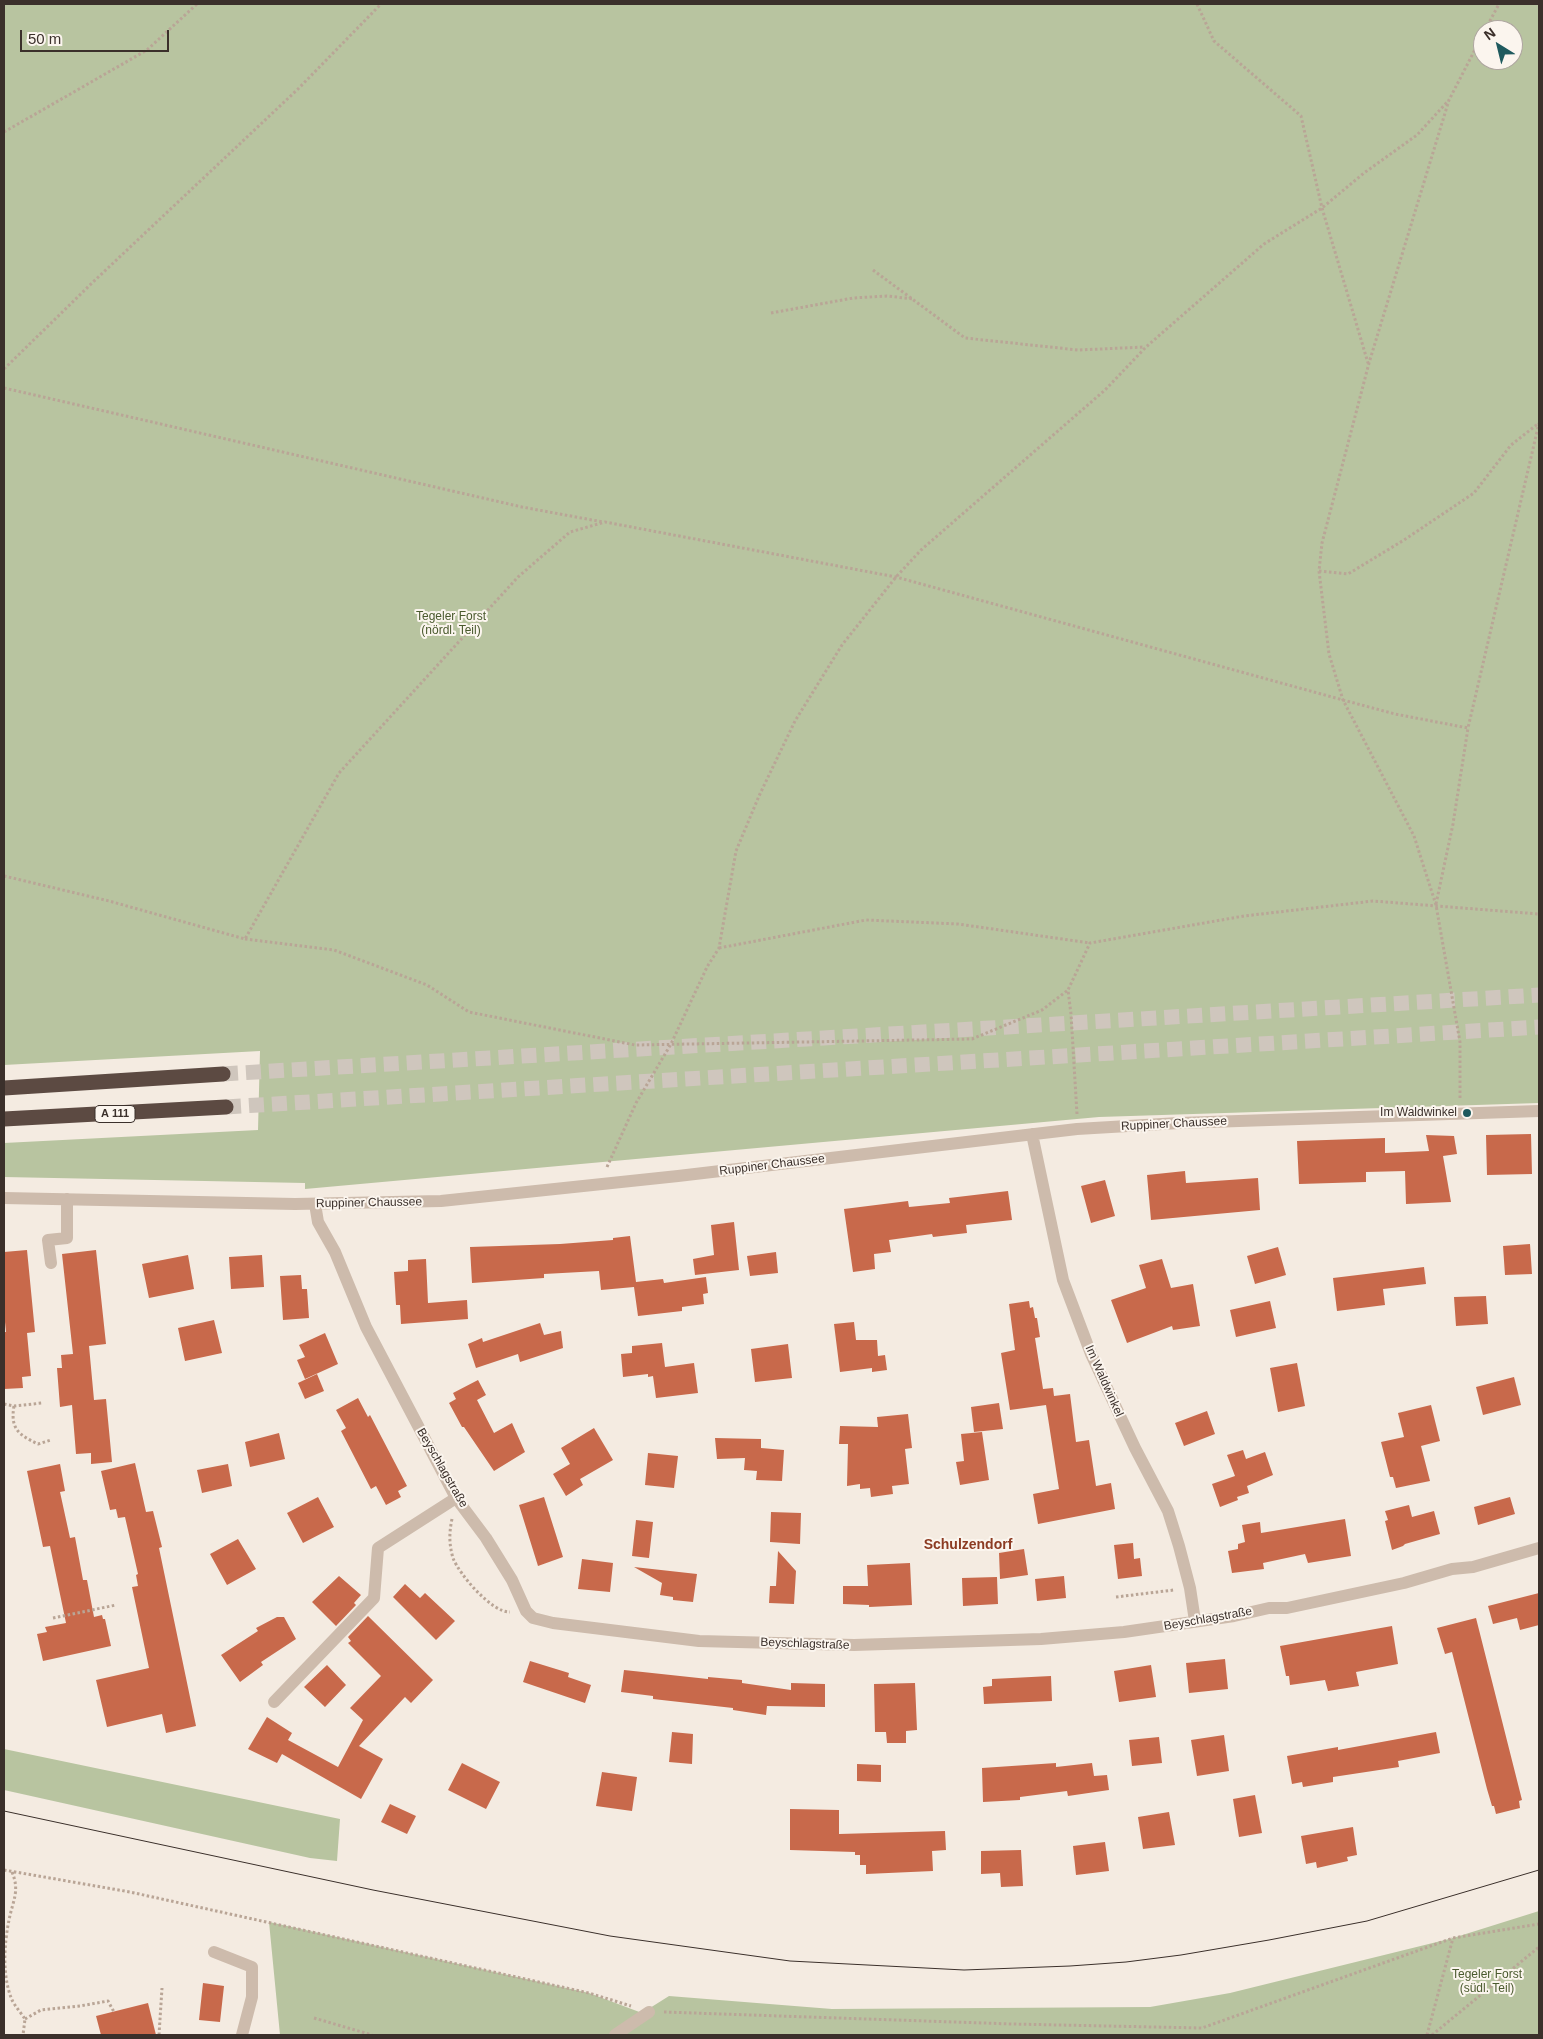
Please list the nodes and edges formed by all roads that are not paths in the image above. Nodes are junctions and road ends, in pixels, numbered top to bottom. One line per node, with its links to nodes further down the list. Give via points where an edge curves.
1 (223, 1074): 2 (highway)
2 (4, 1088)
3 (226, 1107): 5 (highway, A 111)
4 (1539, 1111): 6 (street, Ruppiner Chaussee, via 1188,1123)
5 (4, 1119)
6 (1032, 1134): 9 (street, Ruppiner Chaussee, via 441,1201); 13 (street, Im Waldwinkel, via 1063,1280 1091,1354 1168,1511 1180,1546)
7 (4, 1198): 8 (street, Ruppiner Chaussee)
8 (67, 1199): 9 (street, Ruppiner Chaussee); 10 (street, via 68,1238 48,1240)
9 (315, 1204): 11 (street, Beyschlagstraße, via 318,1222 335,1252 366,1327)
10 (51, 1263)
11 (456, 1498): 13 (street, Beyschlagstraße, via 512,1580 526,1612 533,1618 553,1623 699,1641 854,1645 1041,1639 1124,1632); 14 (street, via 378,1548 374,1598)
12 (1539, 1548): 13 (street, Beyschlagstraße, via 1473,1568 1452,1569 1312,1604)
13 (1195, 1621)
14 (274, 1702)
15 (214, 1952): 17 (street, via 252,1966 252,1997)
16 (649, 2012): 18 (street)
17 (242, 2035)
18 (614, 2035)

